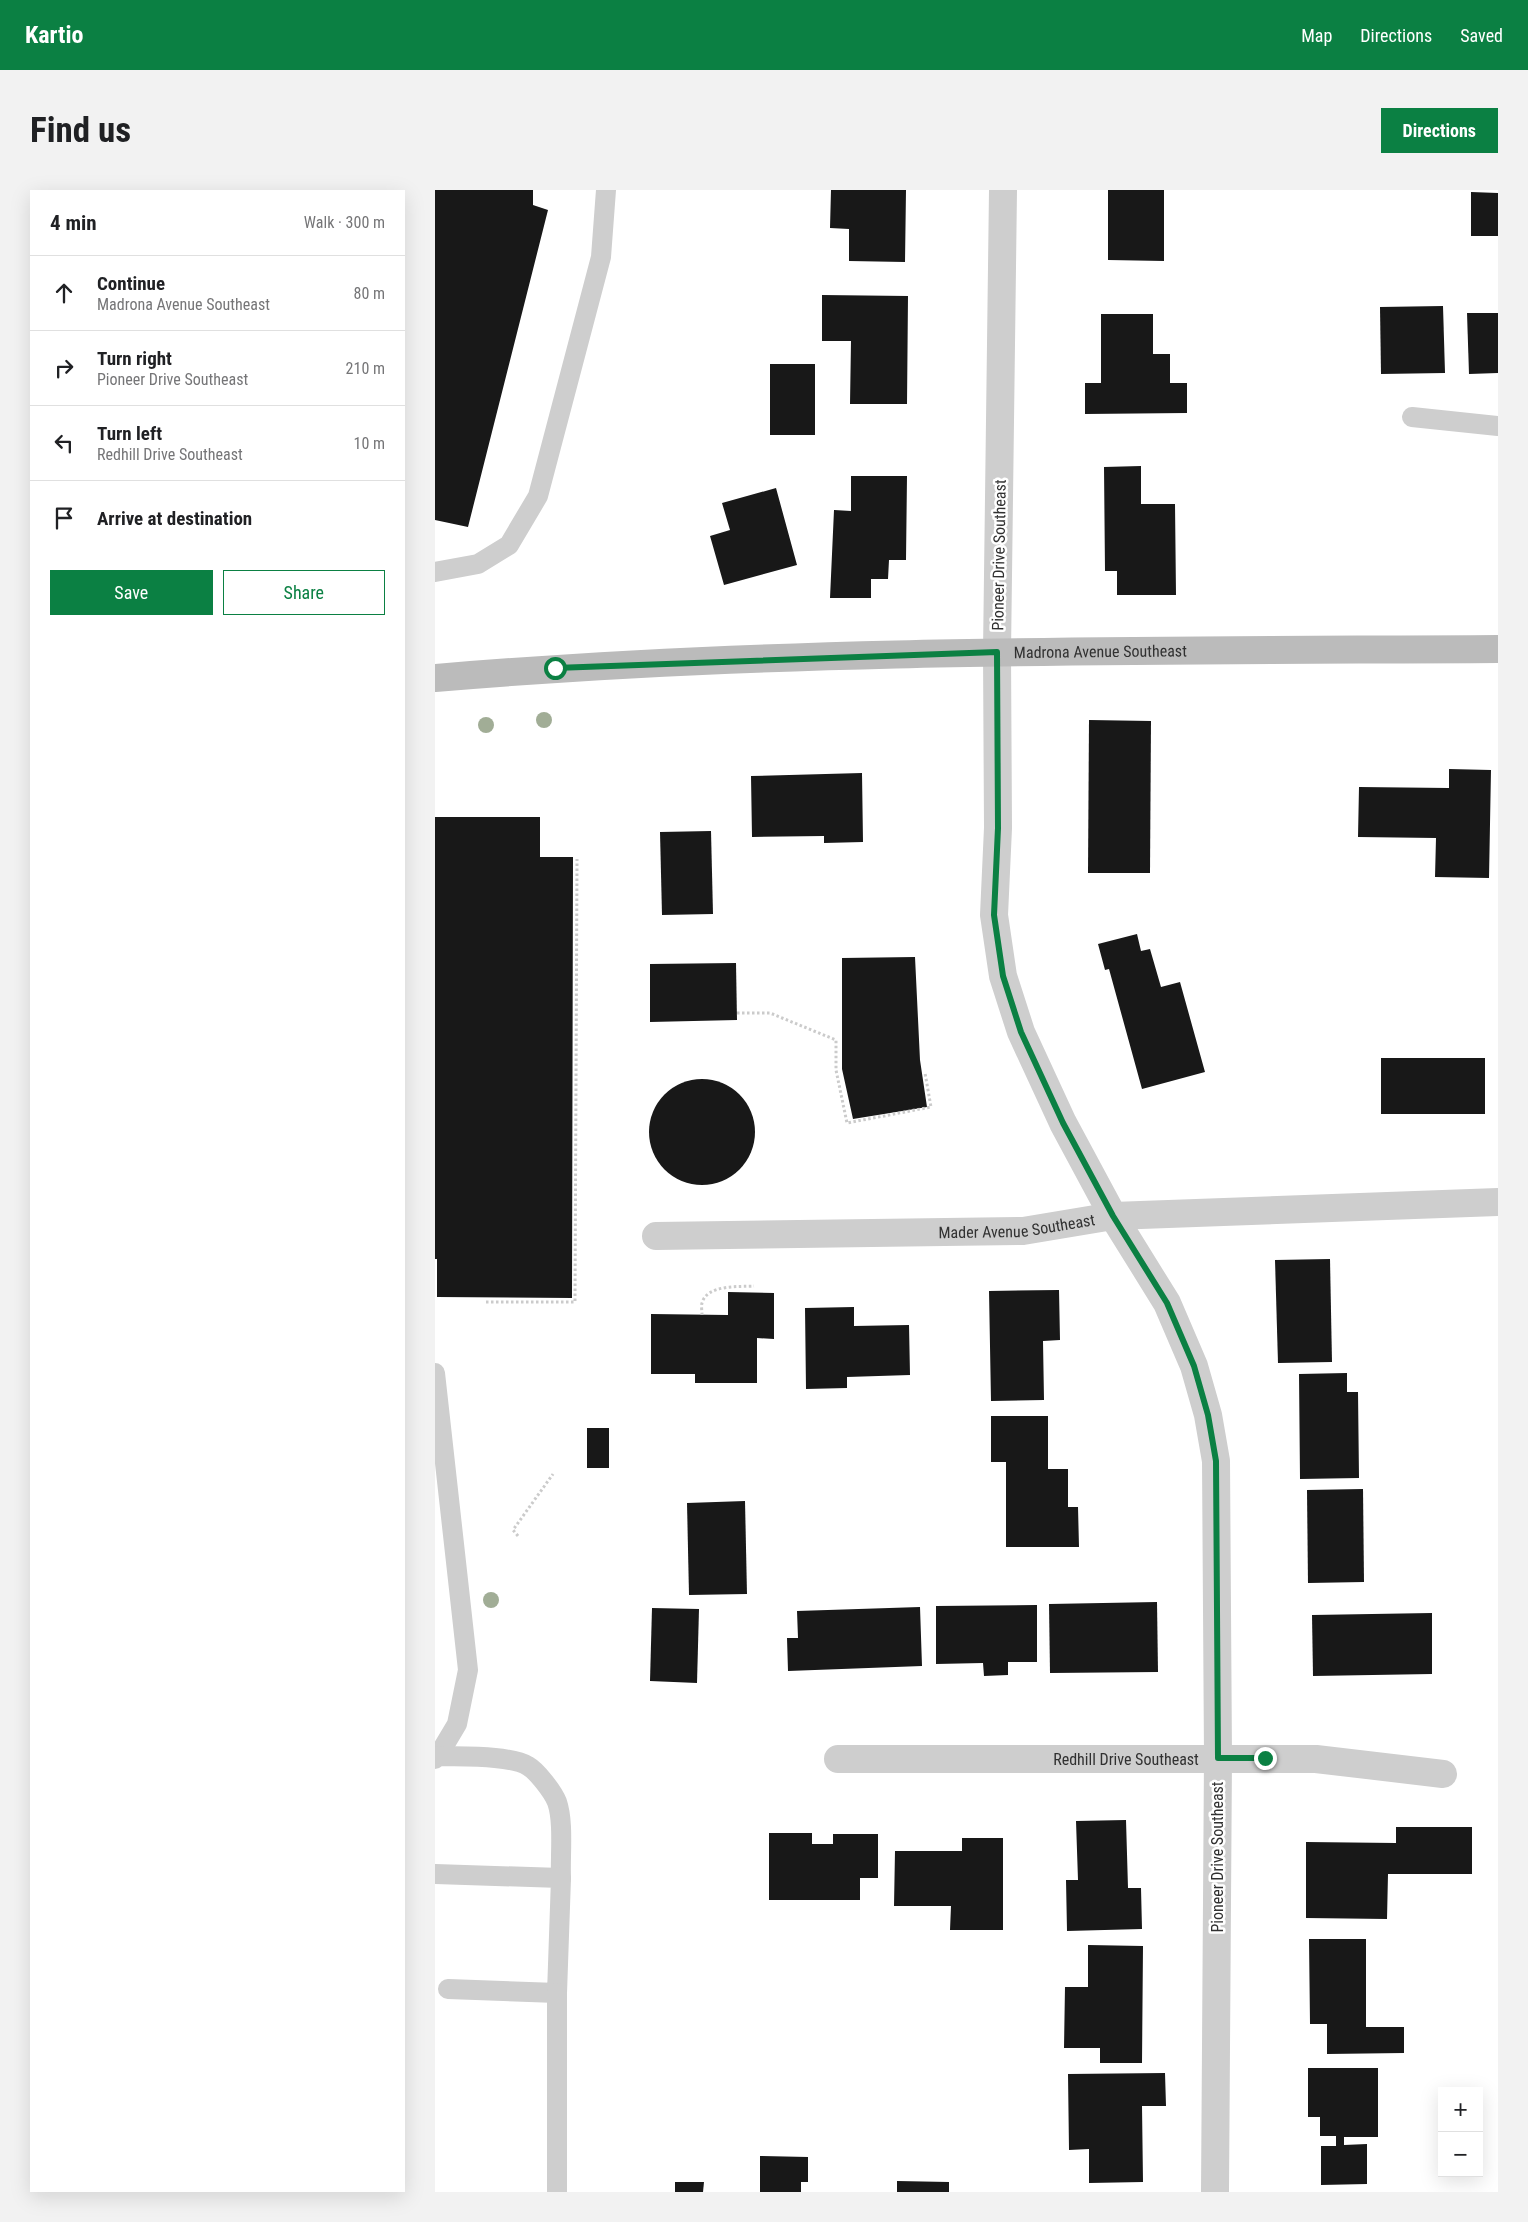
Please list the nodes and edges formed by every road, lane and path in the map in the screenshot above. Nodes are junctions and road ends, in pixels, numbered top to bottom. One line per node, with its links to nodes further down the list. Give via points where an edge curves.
1 (606, 190): 5 (lane, via 601,257 538,496 509,545 478,564)
2 (1003, 190): 7 (street, Pioneer Drive Southeast)
3 (1412, 417): 4 (lane)
4 (1498, 426)
5 (435, 572)
6 (1498, 648): 7 (main road, Madrona Avenue Southeast)
7 (997, 652): 8 (main road, Madrona Avenue Southeast, via 555,668); 13 (street, Pioneer Drive Southeast, via 998,828 994,915 1003,976 1021,1032 1063,1123)
8 (435, 678)
9 (577, 859): 16 (path, via 575,1302)
10 (737, 1013): 11 (path, via 771,1013 836,1040 836,1070 847,1123 931,1107)
11 (925, 1073)
12 (1498, 1202): 13 (street, Mader Avenue Southeast)
13 (1113, 1216): 14 (street, Mader Avenue Southeast, via 1023,1231); 22 (street, Pioneer Drive Southeast, via 1167,1303 1194,1366 1208,1415 1216,1461)
14 (656, 1236)
15 (754, 1286): 17 (path, via 712,1292 702,1301)
16 (486, 1302)
17 (701, 1315)
18 (435, 1374): 21 (lane, via 468,1670 457,1724)
19 (553, 1474): 20 (path, via 513,1530)
20 (518, 1536)
21 (436, 1757): 26 (lane, via 495,1758 528,1766 545,1783 557,1802)
22 (1218, 1758): 23 (street, Redhill Drive Southeast); 24 (street, Redhill Drive Southeast, via 1316,1759); 30 (street, Pioneer Drive Southeast)
23 (838, 1759)
24 (1443, 1774)
25 (435, 1874): 26 (lane)
26 (561, 1878): 28 (lane)
27 (448, 1989): 28 (lane)
28 (557, 1992): 29 (lane)
29 (557, 2192)
30 (1215, 2192)

